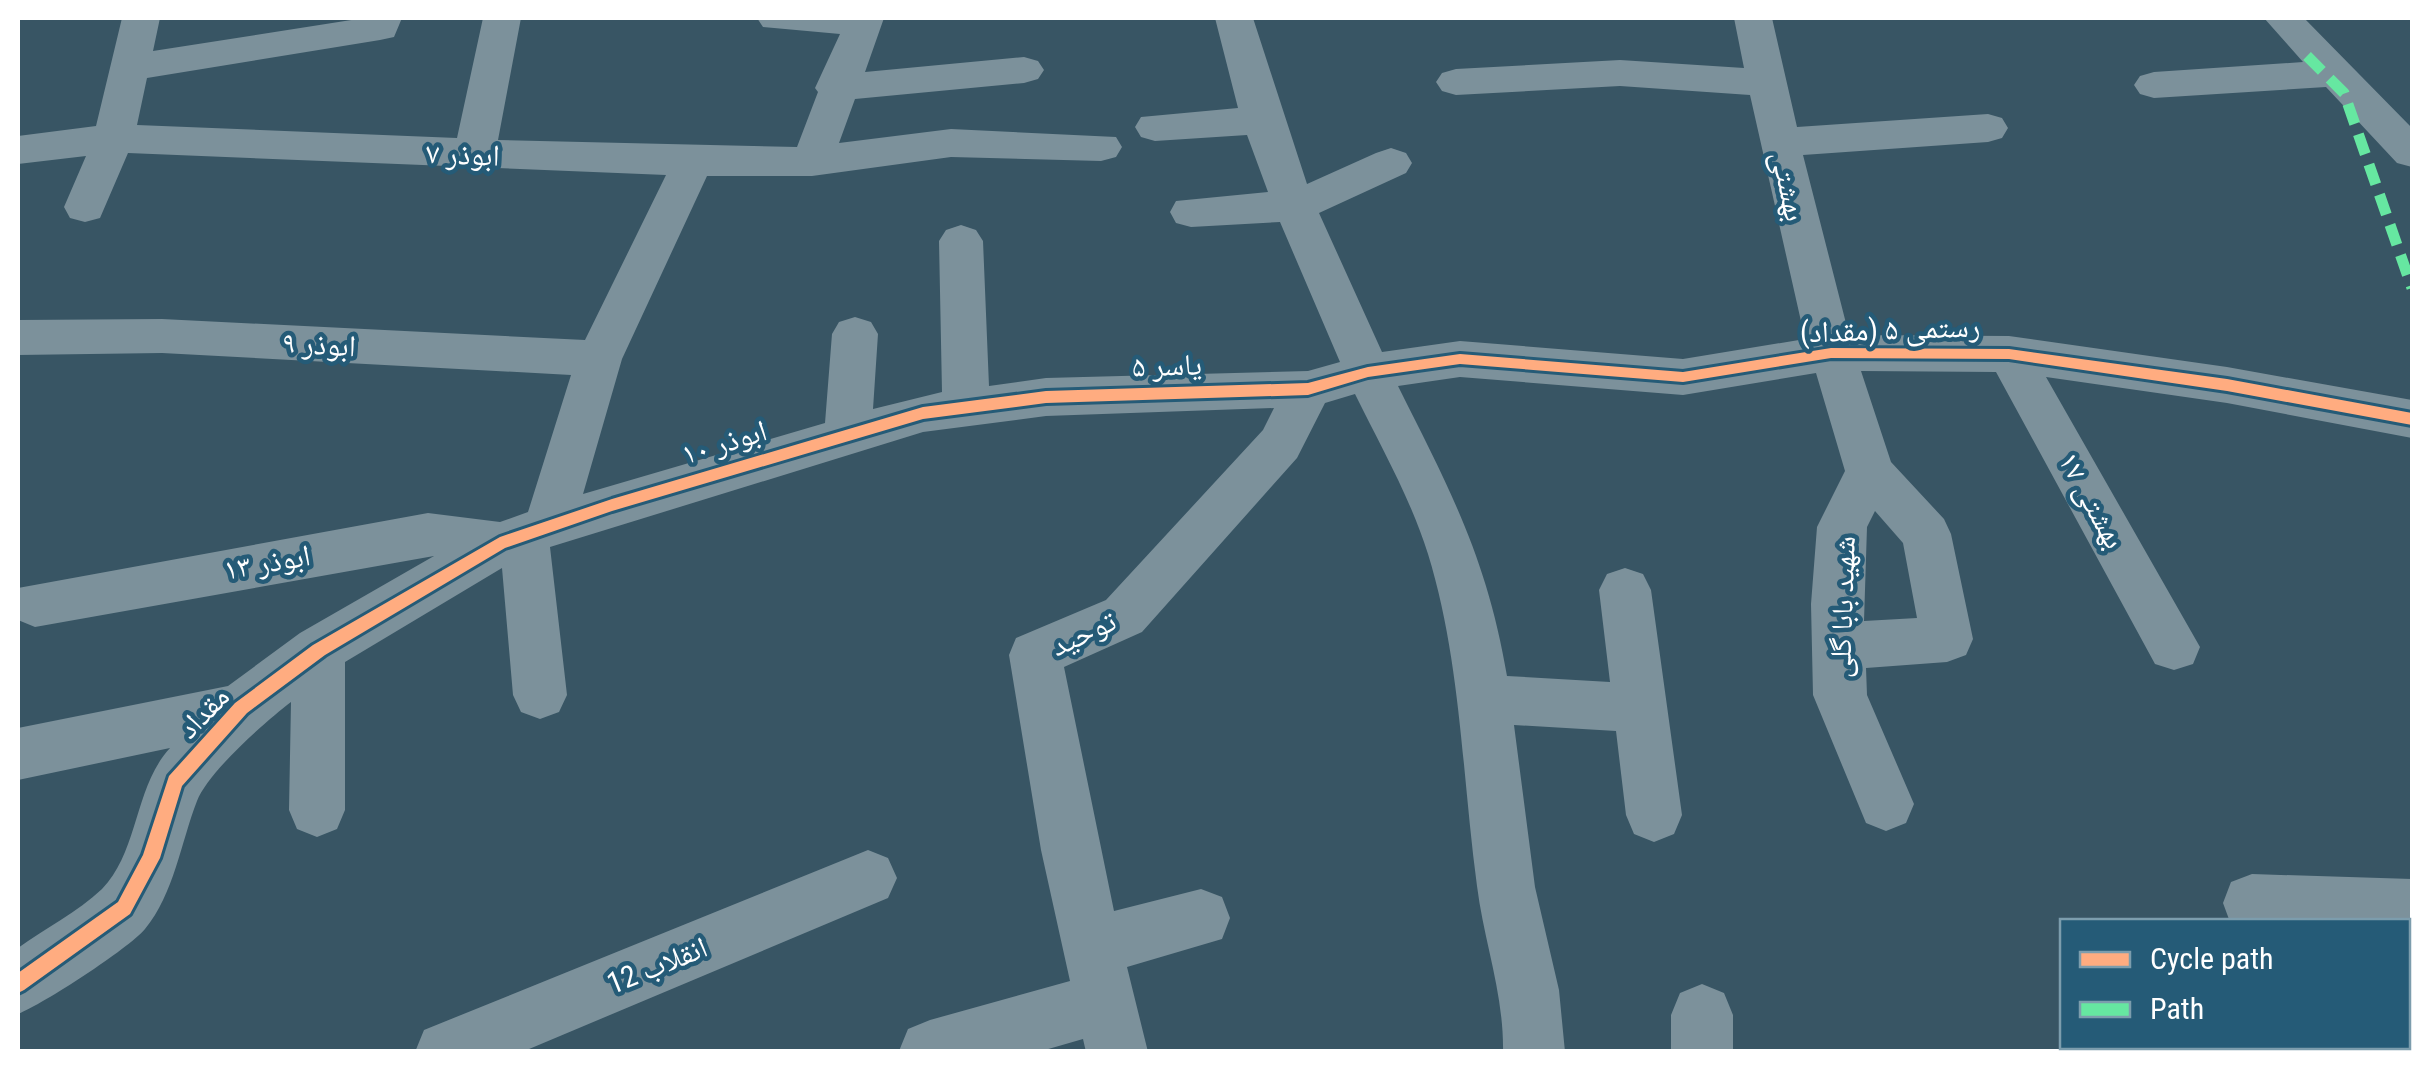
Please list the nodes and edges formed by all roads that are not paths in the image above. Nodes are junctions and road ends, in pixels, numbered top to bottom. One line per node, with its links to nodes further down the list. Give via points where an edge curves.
1 (141, 18): 9 (street)
2 (384, 18): 9 (street, via 380,28)
3 (502, 18): 24 (street)
4 (776, 18): 8 (street)
5 (1234, 18): 16 (street)
6 (1753, 18): 13 (street, بهشتی)
7 (2284, 18): 11 (street)
8 (863, 20): 15 (street)
9 (130, 68): 19 (street)
10 (1024, 70): 15 (street)
11 (2338, 73): 14 (street); 23 (street)
12 (1456, 82): 13 (street, via 1620,73)
13 (1767, 83): 20 (street, بهشتی)
14 (2154, 84)
15 (836, 88): 25 (street)
16 (1265, 120): 17 (street); 28 (street)
17 (1155, 128)
18 (1988, 128): 20 (street)
19 (114, 138): 22 (street, ابوذر ۷); 24 (street, ابوذر ۷); 29 (street)
20 (1780, 142): 34 (street, بهشتی)
21 (1101, 146): 25 (street, ابوذر ۷, via 951,142)
22 (18, 150)
23 (2412, 153)
24 (474, 155): 26 (street, ابوذر ۷)
25 (812, 161): 26 (street, ابوذر ۷)
26 (694, 162): 36 (street)
27 (1391, 163): 28 (street)
28 (1296, 206): 30 (street); 37 (street)
29 (84, 207)
30 (1192, 212)
31 (961, 241): 39 (street)
32 (855, 334): 41 (street)
33 (25, 348): 36 (street, ابوذر ۹, via 162,336)
34 (1830, 353): 35 (street, رستمی ۵ (مقداد)); 37 (street, رستمی ۵ (مقداد), via 1683,376 1460,358); 42 (street)
35 (2010, 354): 40 (street, رستمی ۵ (مقداد)); 47 (street, بهشتی ۱۷)
36 (599, 359): 43 (street)
37 (1368, 372): 38 (street, یاسر ۵); 50 (street, via 1437,510 1475,636)
38 (1308, 389): 39 (street, یاسر ۵, via 1046,397); 62 (street, توحید, via 1280,444 1124,616 1036,656)
39 (966, 408): 41 (street, ابوذر ۱۰)
40 (2412, 419)
41 (848, 434): 43 (street, ابوذر ۱۰)
42 (1869, 471): 46 (street, شهید بابا گلی, via 1842,528); 46 (street, via 1926,534 1947,640)
43 (525, 534): 45 (street, ابوذر ۱۳, via 428,534); 48 (street, مقداد); 49 (street)
44 (1625, 590): 52 (street)
45 (35, 604)
46 (1838, 646): 54 (street, شهید بابا گلی, via 1840,695)
47 (2174, 647)
48 (319, 650): 51 (street, مقداد); 55 (street)
49 (540, 695)
50 (1484, 699): 52 (street); 65 (street, via 1506,889 1536,1028)
51 (241, 708): 53 (street); 61 (street, مقداد, via 174,782 151,858 124,908)
52 (1640, 708): 56 (street)
53 (18, 754)
54 (1886, 804)
55 (317, 810)
56 (1654, 815)
57 (868, 878): 64 (street, انقلاب 12)
58 (2252, 903): 59 (street)
59 (2412, 908)
60 (1201, 918): 62 (street)
61 (18, 984)
62 (1105, 1000): 63 (street)
63 (930, 1051)
64 (446, 1052)
65 (1534, 1052)

